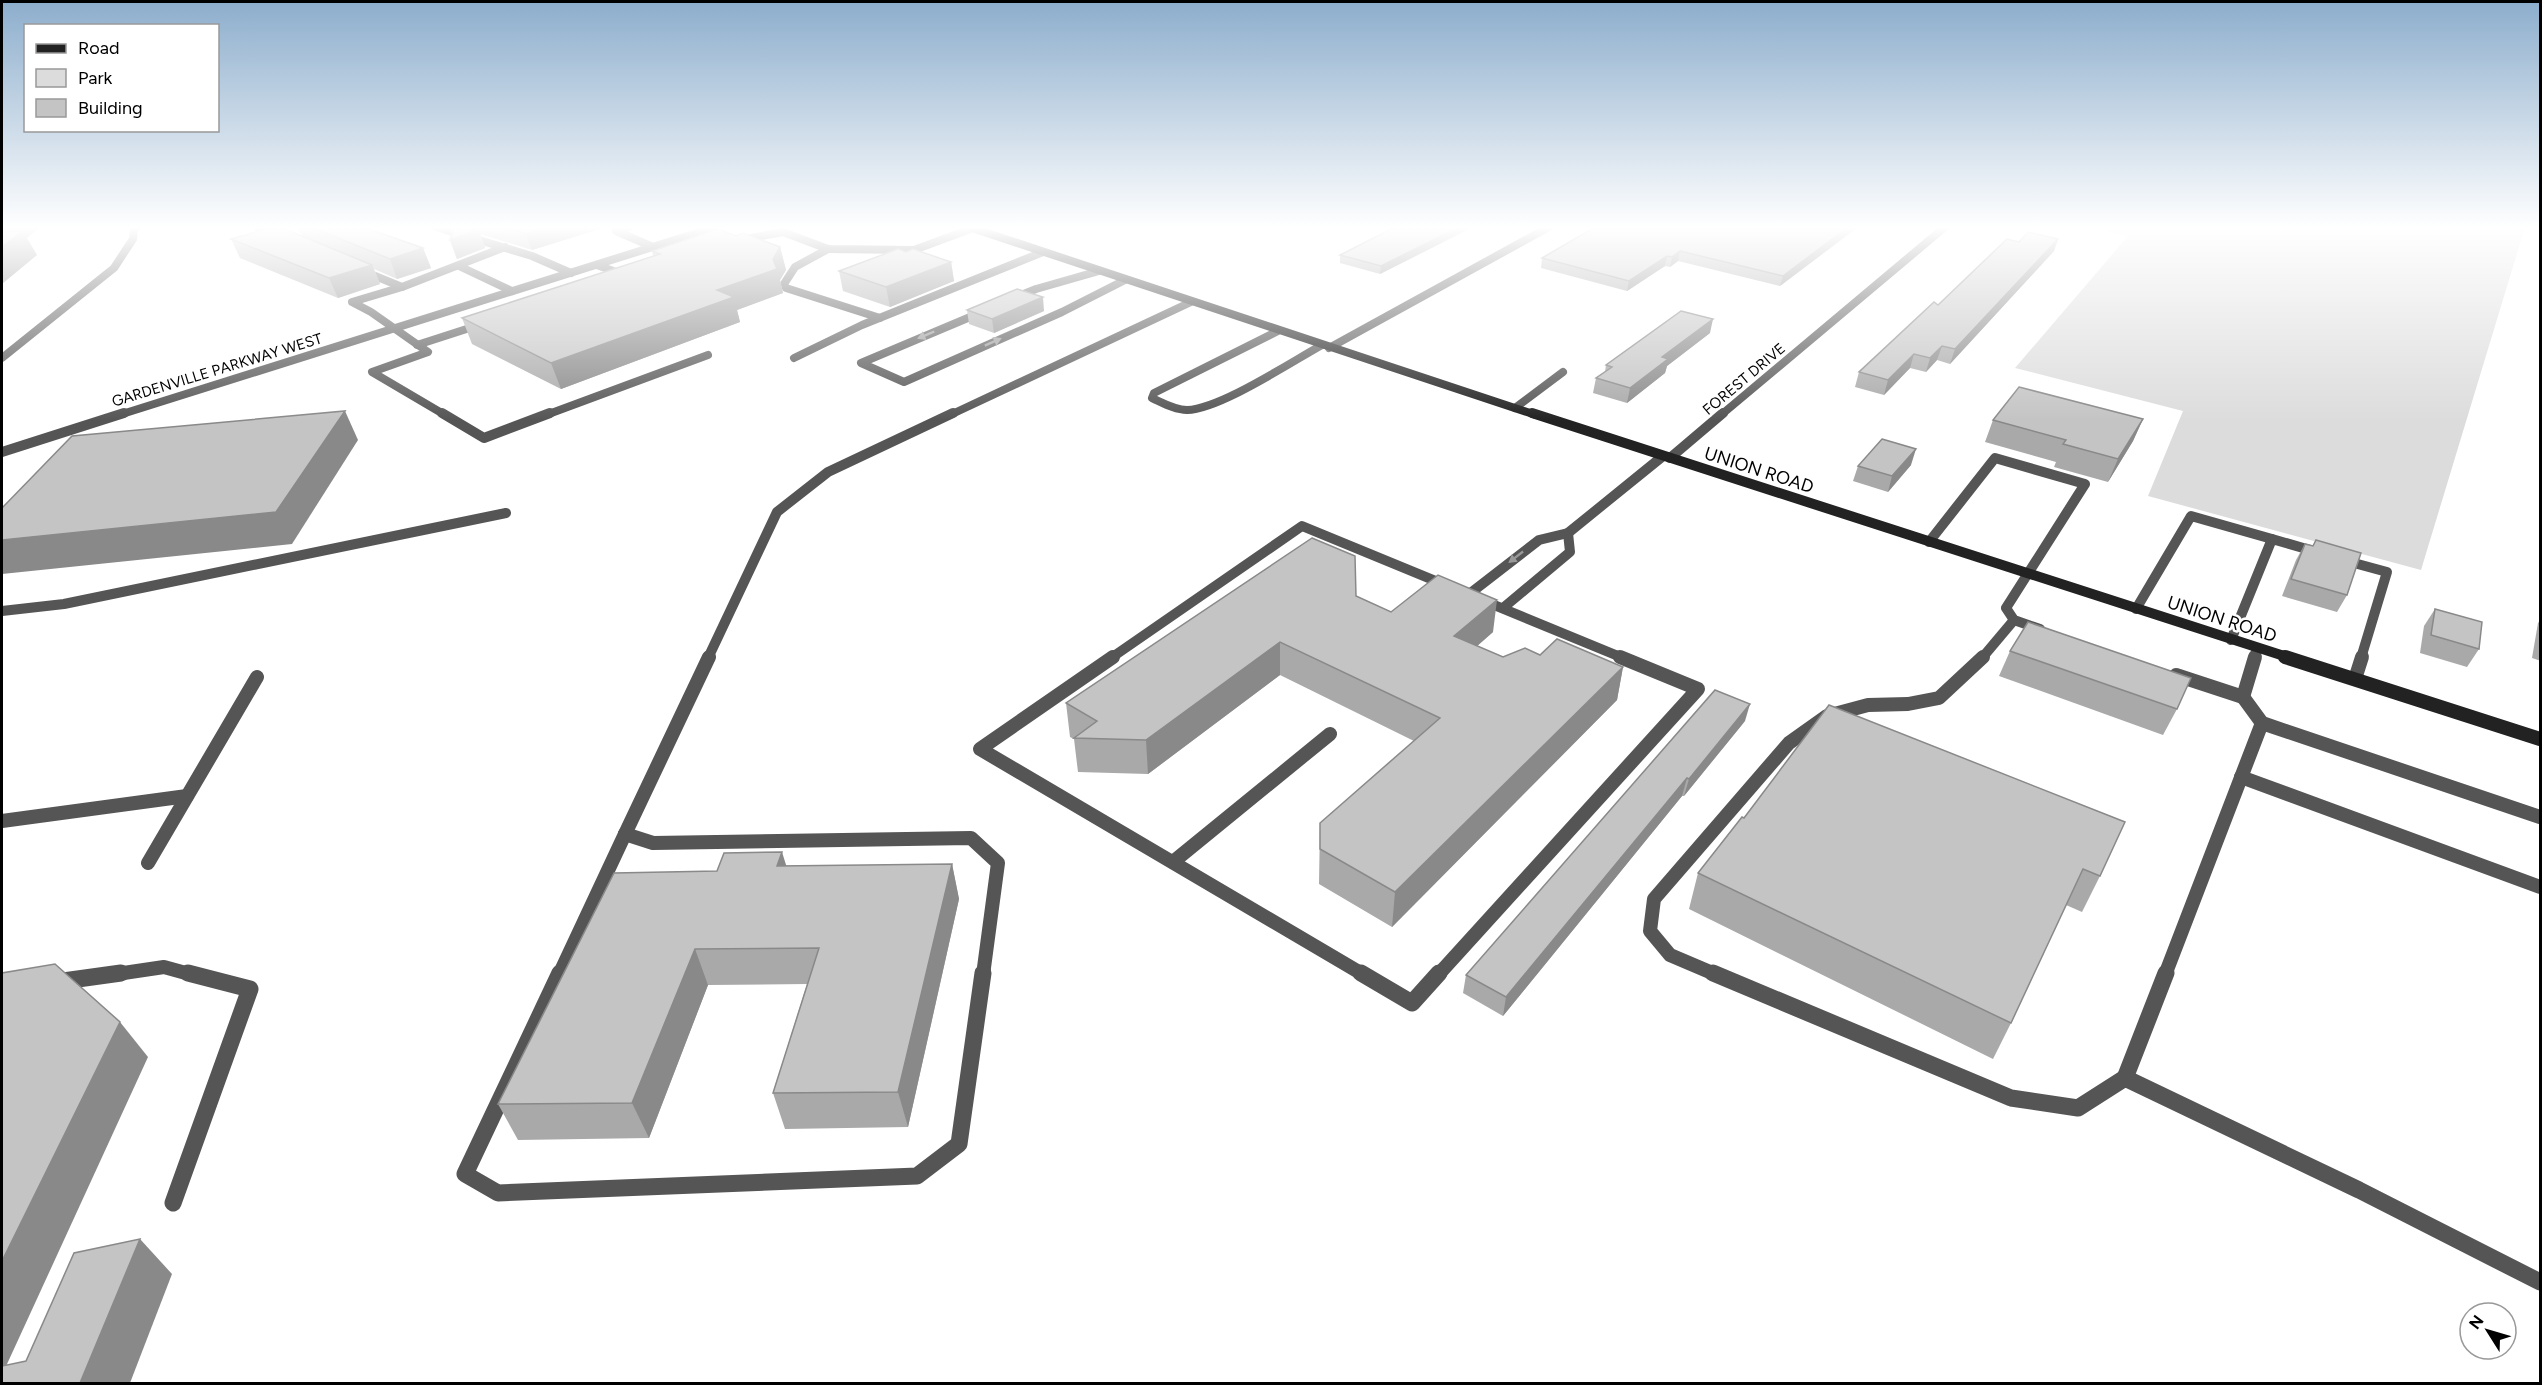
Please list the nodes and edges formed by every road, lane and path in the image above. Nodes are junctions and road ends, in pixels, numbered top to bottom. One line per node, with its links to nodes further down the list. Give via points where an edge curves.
1 (85, 292): 21 (street)
2 (387, 292): 16 (street, via 352,302)
3 (510, 292): 16 (street, GARDENVILLE PARKWAY WEST)
4 (797, 292): 14 (street)
5 (945, 292): 14 (street)
6 (1030, 292): 12 (street)
7 (1102, 292): 13 (street, one-way to 7, via 861,363 904,382)
8 (1160, 292): 11 (main road, UNION ROAD)
9 (1429, 292): 19 (street)
10 (1867, 292): 26 (street, FOREST DRIVE)
11 (1191, 302): 17 (main road, UNION ROAD); 51 (street, via 828,472 777,512)
12 (1003, 303)
13 (992, 307)
14 (880, 318): 22 (street)
15 (495, 320): 18 (street)
16 (394, 328): 18 (street); 25 (street, GARDENVILLE PARKWAY WEST)
17 (1278, 331): 19 (main road, UNION ROAD); 19 (street, via 1155,393 1152,398 1169,407 1188,410 1210,405)
18 (417, 345): 20 (street, via 428,352 372,372 484,438)
19 (1325, 347): 24 (main road, UNION ROAD)
20 (708, 355)
21 (2, 358)
22 (794, 358)
23 (1563, 372): 24 (street)
24 (1515, 408): 26 (main road, UNION ROAD)
25 (2, 452)
26 (1666, 457): 28 (street, FOREST DRIVE); 30 (main road, UNION ROAD)
27 (506, 513): 35 (street, via 64,604)
28 (1568, 533): 32 (street, one-way to 32, via 1539,540); 33 (street, via 1570,552)
29 (2272, 539): 34 (street, via 2191,516); 38 (street); 42 (street, via 2387,572)
30 (1929, 542): 31 (main road, UNION ROAD); 31 (street, via 1995,458 2085,484)
31 (2028, 574): 34 (main road, UNION ROAD); 36 (street, via 2007,608)
32 (1468, 595): 33 (street); 52 (street, via 1302,526 980,749)
33 (1503, 608): 52 (street, via 1698,689 1412,1003)
34 (2136, 609): 38 (main road, UNION ROAD)
35 (2, 611)
36 (2014, 620): 37 (street); 56 (street, via 1975,666 1939,698 1868,705 1827,716 1789,743 1654,899 1650,931 1670,955 2011,1098 2078,1108)
37 (2047, 631)
38 (2231, 640): 39 (main road, UNION ROAD)
39 (2257, 648): 42 (main road, UNION ROAD); 43 (street)
40 (2167, 672): 43 (street)
41 (257, 677): 48 (street)
42 (2355, 680): 46 (main road, UNION ROAD)
43 (2243, 697): 44 (street)
44 (2262, 723): 47 (street); 49 (street)
45 (1330, 734): 52 (street)
46 (2541, 739)
47 (2241, 777): 54 (street); 56 (street)
48 (187, 796): 50 (street); 53 (street)
49 (2541, 817)
50 (2, 820)
51 (625, 834): 51 (street, via 465,1174 498,1193 917,1176 959,1144 998,862 971,837 653,843)
52 (1173, 862)
53 (148, 863)
54 (2541, 887)
55 (36, 985): 57 (street, via 164,967 250,989)
56 (2125, 1078): 58 (street)
57 (173, 1203)
58 (2541, 1282)

